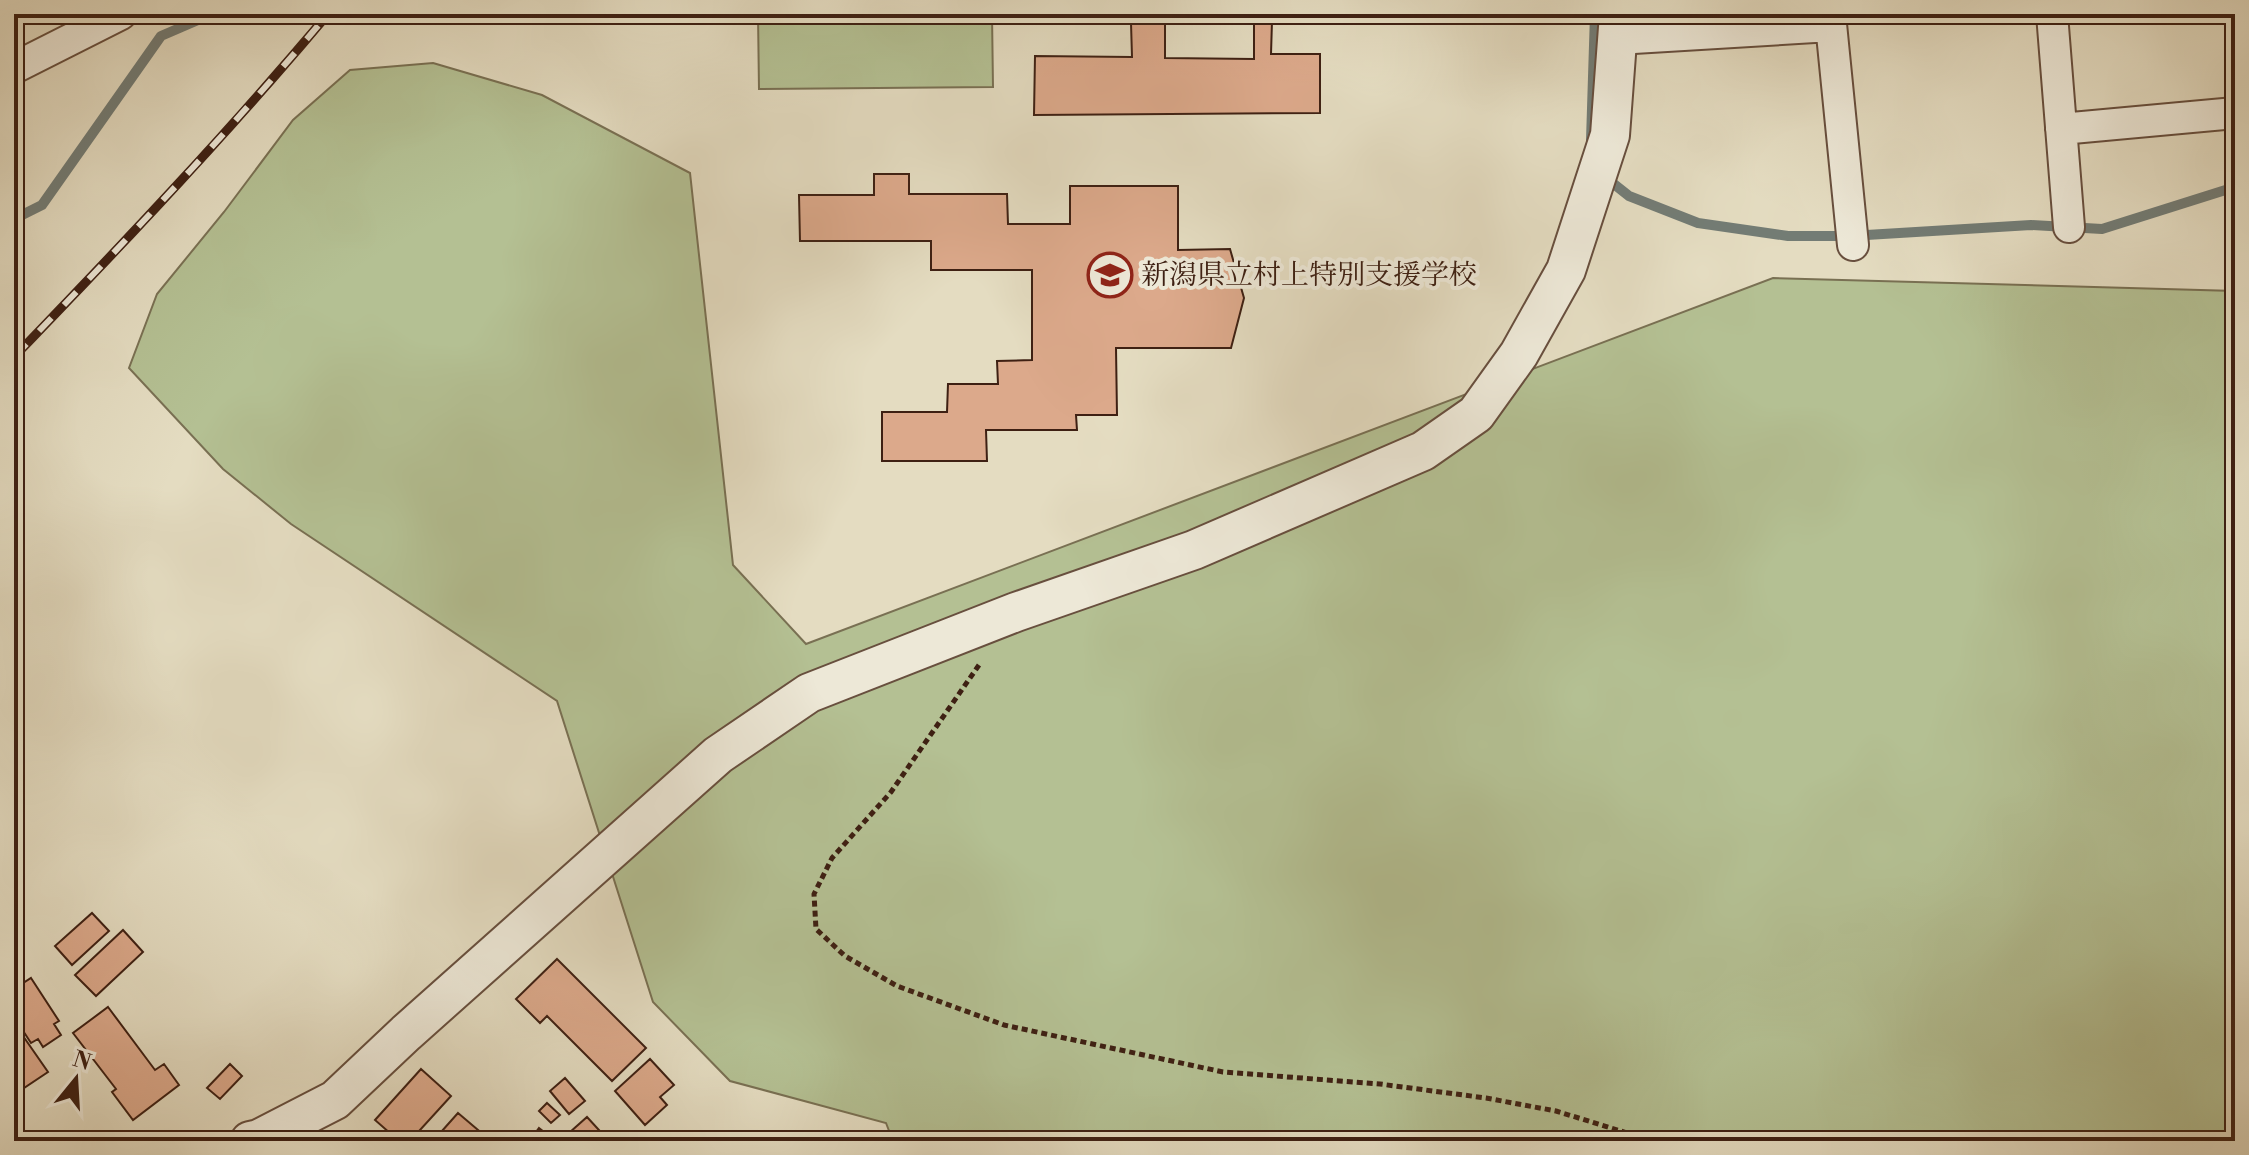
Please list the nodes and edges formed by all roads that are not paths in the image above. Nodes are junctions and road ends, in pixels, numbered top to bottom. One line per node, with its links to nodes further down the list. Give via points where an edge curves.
1 (121, 14): 5 (street)
2 (2052, 14): 7 (street)
3 (1830, 20): 4 (street); 9 (street)
4 (1618, 26): 10 (street, via 1610,135 1566,270 1519,354 1476,414 1423,451 1194,550 809,693 718,755 335,1100)
5 (14, 68)
6 (2235, 113): 7 (street)
7 (2061, 129): 8 (street)
8 (2069, 227)
9 (1853, 245)
10 (250, 1141)

